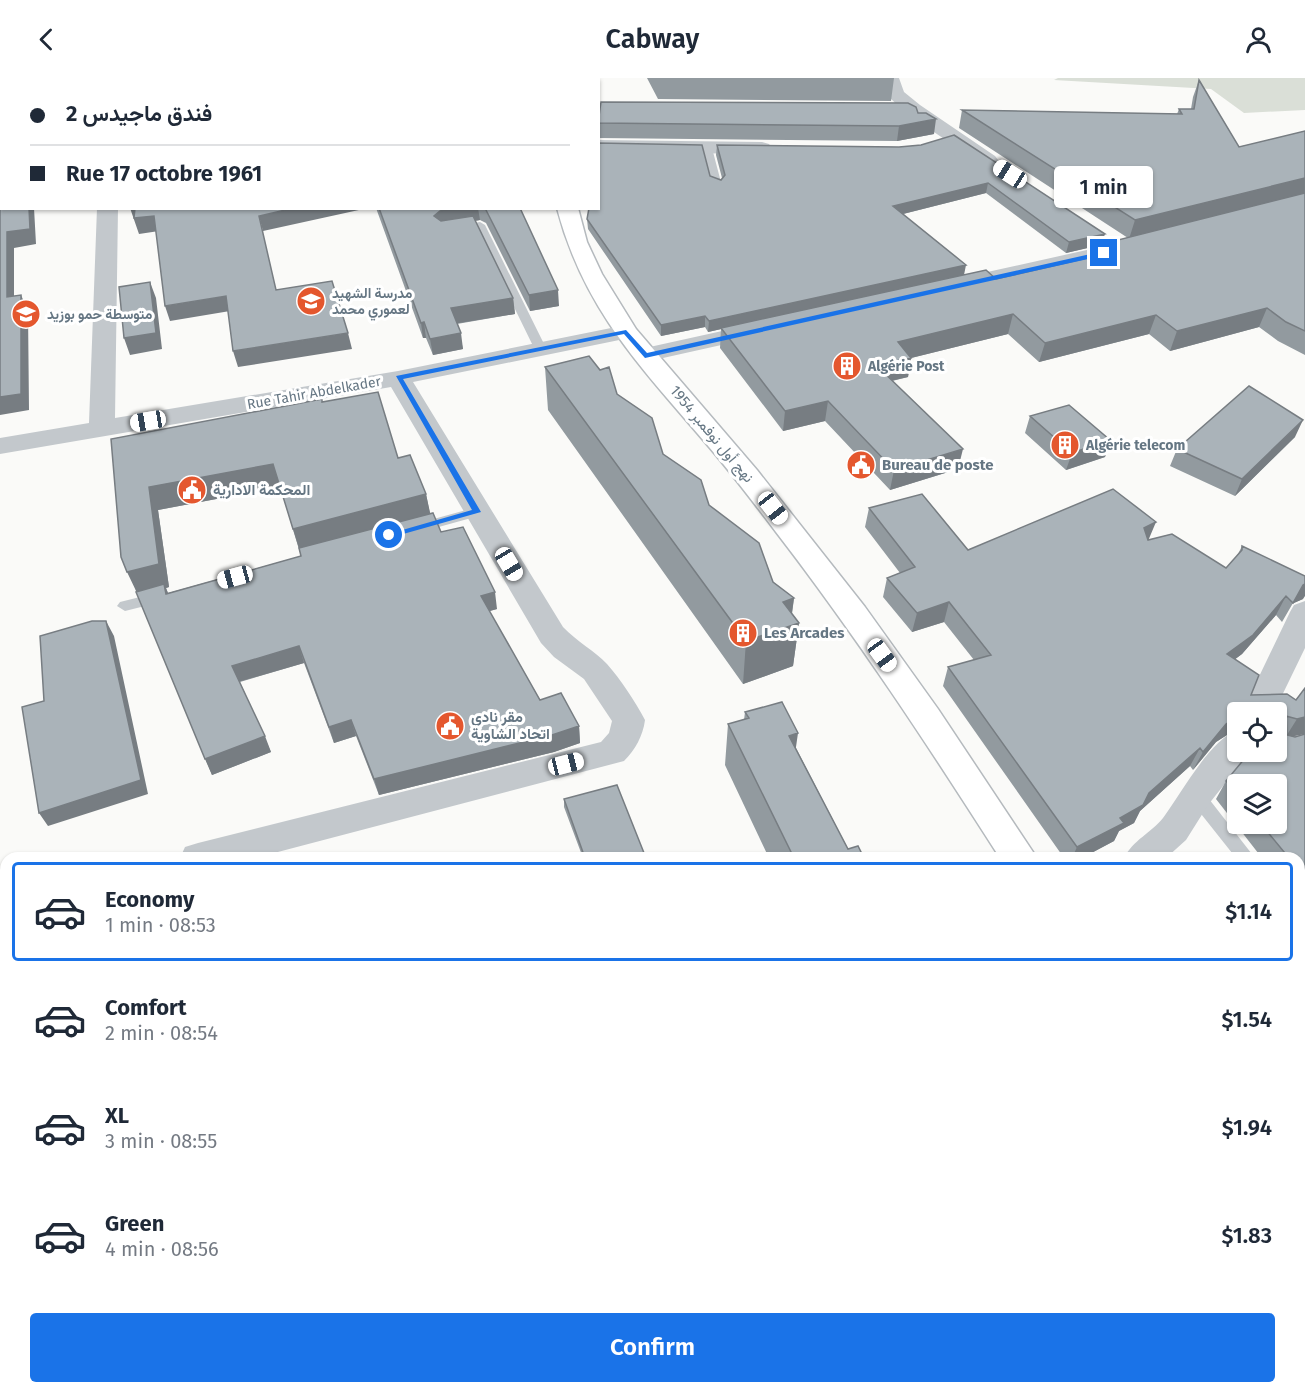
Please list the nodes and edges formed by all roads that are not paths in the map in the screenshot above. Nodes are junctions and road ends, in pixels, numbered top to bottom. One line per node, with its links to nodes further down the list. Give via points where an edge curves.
1 (890, 78): 2 (street, via 896,94)
2 (952, 137): 3 (street); 7 (street)
3 (930, 143)
4 (600, 146): 5 (street)
5 (707, 148): 6 (street); 8 (lane)
6 (778, 148)
7 (1001, 168)
8 (717, 186)
9 (108, 210): 19 (street)
10 (568, 210): 15 (main road, نهج أول نوفمبر 1954, via 580,252 601,295)
11 (443, 231): 16 (lane, via 480,225)
12 (1156, 240): 13 (street, via 1117,242)
13 (932, 292)
14 (783, 325): 17 (street)
15 (626, 332): 16 (street, Rue Tahir Abdelkader); 17 (main road, نهج أول نوفمبر 1954)
16 (541, 350): 18 (street, Rue Tahir Abdelkader)
17 (645, 355): 30 (main road, نهج أول نوفمبر 1954, via 759,489 831,583 921,709)
18 (398, 378): 19 (street, Rue Tahir Abdelkader); 21 (street)
19 (102, 429): 20 (street, Rue Tahir Abdelkader)
20 (0, 446)
21 (477, 512): 22 (lane); 29 (street, via 552,635 595,671 629,720 622,743 612,752)
22 (398, 533)
23 (171, 594): 24 (lane)
24 (125, 606)
25 (1305, 612): 26 (street)
26 (1263, 702)
27 (1227, 757): 28 (street)
28 (1196, 795): 31 (street, via 1174,830); 32 (lane)
29 (221, 852)
30 (1015, 852)
31 (1149, 852)
32 (1241, 852)

